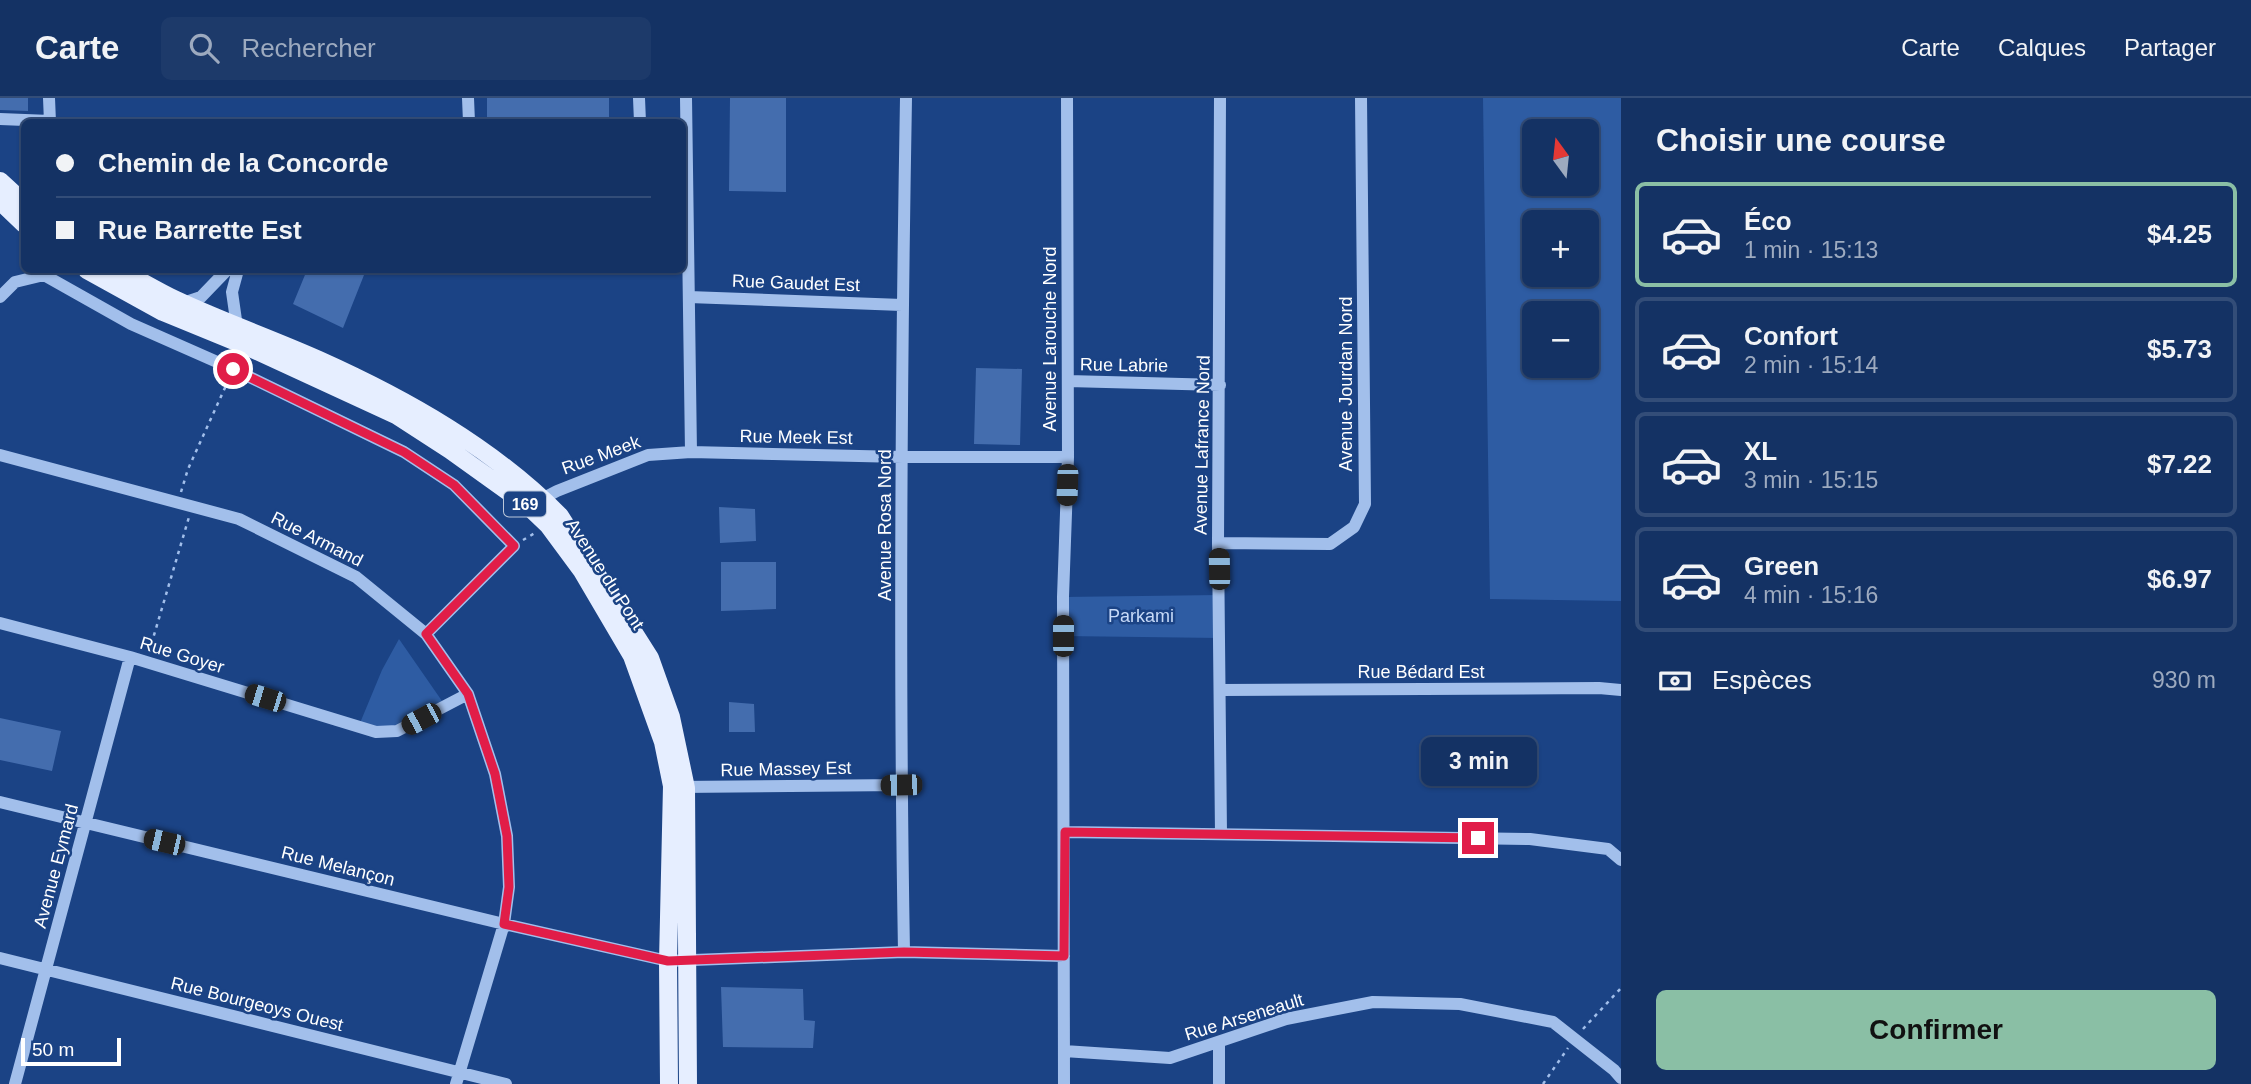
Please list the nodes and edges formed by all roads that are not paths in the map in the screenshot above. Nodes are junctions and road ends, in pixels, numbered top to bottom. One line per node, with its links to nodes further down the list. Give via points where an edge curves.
1 (49, 98): 10 (street)
2 (468, 98): 11 (street)
3 (639, 98): 12 (street)
4 (686, 98): 13 (street)
5 (906, 98): 27 (street, Avenue Rosa Nord)
6 (1067, 98): 29 (street, Avenue Larouche Nord)
7 (1220, 98): 30 (street, Avenue Lafrance Nord)
8 (1361, 98): 36 (street, Avenue Jourdan Nord, via 1365,504 1354,527 1330,544)
9 (0, 119): 14 (street)
10 (50, 119)
11 (469, 119)
12 (640, 119)
13 (686, 119)
14 (21, 120)
15 (0, 181): 16 (main road)
16 (21, 200)
17 (0, 201): 19 (main road)
18 (686, 218): 25 (street)
19 (21, 221)
20 (92, 273): 35 (main road, Avenue du Pont / 169, via 163,312 396,415)
21 (126, 273): 26 (main road, Avenue du Pont)
22 (224, 273): 26 (street, via 201,297)
23 (237, 273): 28 (street, via 232,292)
24 (0, 297): 38 (street, via 15,282 44,275 131,324 404,452 454,485 514,546)
25 (689, 297): 27 (street, Rue Gaudet Est); 31 (street)
26 (183, 303): 28 (main road, Avenue du Pont)
27 (902, 305): 33 (street, Avenue Rosa Nord)
28 (237, 327): 35 (main road, Avenue du Pont, via 407,403 487,453)
29 (1068, 381): 30 (street, Rue Labrie); 34 (street, Avenue Larouche Nord)
30 (1220, 385): 36 (street, Avenue Lafrance Nord)
31 (691, 452): 33 (street, Rue Meek Est); 35 (street, Rue Meek, via 648,455)
32 (0, 455): 38 (street, Rue Armand, via 239,519 356,577)
33 (902, 457): 34 (street, Rue Meek Est); 43 (street, Avenue Rosa Nord)
34 (1068, 457): 47 (street, Avenue Larouche Nord, via 1063,597)
35 (536, 502): 44 (main road, Avenue du Pont / 169, via 632,656); 44 (main road, Avenue du Pont, via 560,516 650,658 671,716)
36 (1218, 543): 40 (street, Avenue Lafrance Nord)
37 (0, 623): 39 (street, Rue Goyer)
38 (426, 634): 42 (street, Rue Armand)
39 (130, 657): 42 (street, Rue Goyer, via 376,732 397,731); 46 (street, Avenue Eymard)
40 (1221, 690): 41 (street, Rue Bédard Est); 48 (street, Avenue Lafrance Nord)
41 (1621, 691)
42 (468, 694): 50 (street, Rue Armand, via 495,774 507,836 509,887)
43 (901, 785): 44 (street, Rue Massey Est); 51 (street, Avenue Rosa Nord)
44 (679, 787): 54 (main road, Avenue du Pont); 55 (main road, Avenue du Pont / 169)
45 (0, 802): 46 (street, Rue Melançon)
46 (85, 823): 50 (street, Rue Melançon); 56 (street, Avenue Eymard)
47 (1065, 832): 48 (street); 52 (street, Avenue Larouche Nord)
48 (1221, 834): 49 (street, via 1530,839 1608,849)
49 (1621, 860)
50 (504, 924): 55 (street, Rue Melançon); 59 (street, Rue Armand)
51 (904, 952): 52 (street, Rue Melançon); 54 (street, Rue Melançon)
52 (1064, 956): 58 (street, Avenue Larouche Nord)
53 (0, 958): 56 (street, Rue Bourgeoys Ouest)
54 (687, 960): 55 (street, Rue Melançon); 64 (main road, Avenue du Pont)
55 (668, 961): 63 (main road, Avenue du Pont / 169)
56 (46, 969): 59 (street, Rue Bourgeoys Ouest); 61 (street, Avenue Eymard)
57 (1219, 1043): 58 (street, Rue Arseneault, via 1171,1058); 60 (street, Rue Arseneault, via 1286,1019 1373,1002 1460,1004 1553,1022); 66 (street)
58 (1064, 1051): 65 (street, Avenue Larouche Nord)
59 (458, 1078): 62 (street, Rue Bourgeoys Ouest)
60 (1621, 1078)
61 (15, 1084)
62 (506, 1084)
63 (669, 1084)
64 (688, 1084)
65 (1064, 1084)
66 (1219, 1084)

